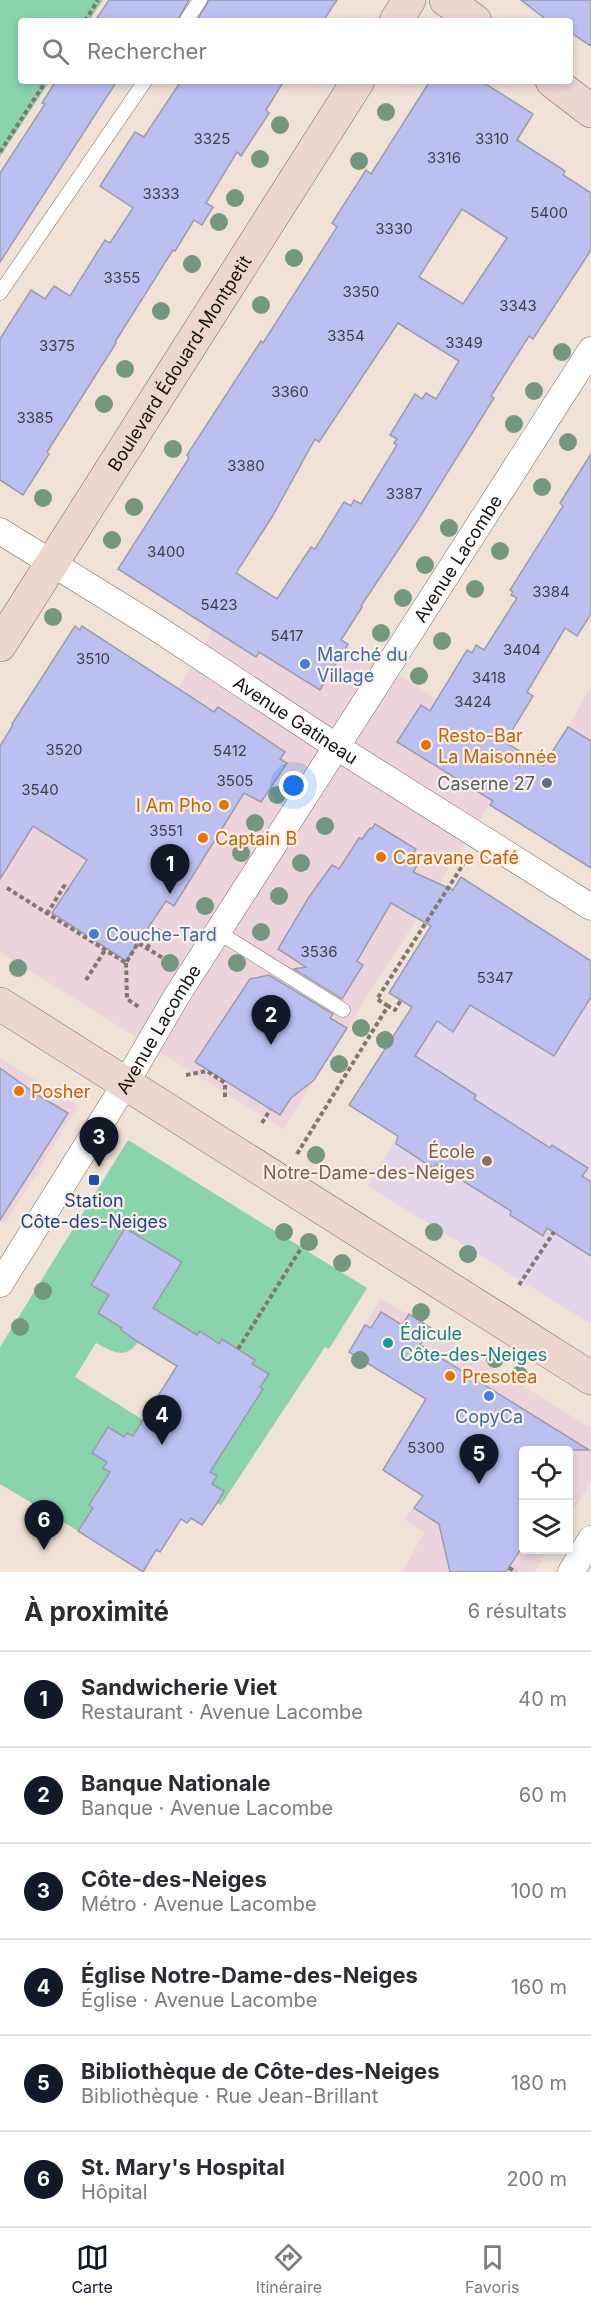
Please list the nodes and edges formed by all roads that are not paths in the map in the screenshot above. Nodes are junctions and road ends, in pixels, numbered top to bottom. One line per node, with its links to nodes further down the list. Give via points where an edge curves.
1 (200, 0): 4 (lane)
2 (409, 0): 5 (street)
3 (446, 0): 6 (street)
4 (188, 18)
5 (398, 18)
6 (471, 18)
7 (143, 84): 11 (lane)
8 (356, 84): 14 (street, Boulevard Édouard-Montpetit)
9 (556, 84): 10 (street)
10 (591, 111)
11 (0, 293)
12 (591, 350): 16 (street, Avenue Lacombe)
13 (0, 531): 14 (street, Avenue Gatineau)
14 (51, 564): 15 (street, Boulevard Édouard-Montpetit); 16 (street, Avenue Gatineau)
15 (0, 645)
16 (338, 747): 17 (street, Avenue Gatineau); 18 (street, Avenue Lacombe)
17 (591, 907)
18 (218, 932): 20 (lane); 21 (street, Avenue Lacombe)
19 (0, 1004): 21 (street)
20 (343, 1010)
21 (126, 1083): 22 (street, Avenue Lacombe); 23 (street)
22 (0, 1284)
23 (591, 1378)
24 (591, 1539): 25 (street)
25 (571, 1572)

